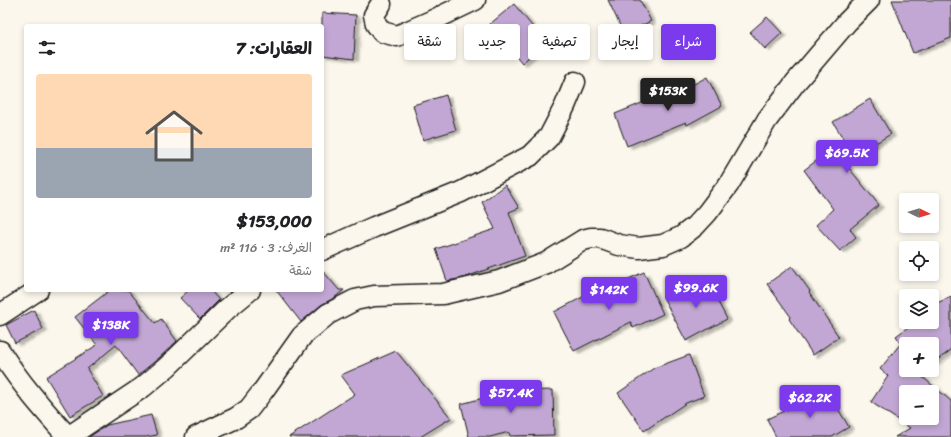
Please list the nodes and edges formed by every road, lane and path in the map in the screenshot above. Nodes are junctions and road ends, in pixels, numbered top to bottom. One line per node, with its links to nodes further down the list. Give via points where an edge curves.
1 (475, 0): 3 (street, via 397,36 382,32 376,24 374,15)
2 (869, 0): 11 (street, via 832,38 795,83 767,120 728,184 695,226 681,237 663,245 639,248 591,238 583,240 546,263 499,281 443,294 374,296 355,300 328,314 302,336 249,408 236,418)
3 (381, 4)
4 (575, 82): 5 (street, via 549,138 530,156 461,192)
5 (324, 249)
6 (35, 292): 8 (street)
7 (247, 292): 10 (street, via 143,387)
8 (0, 315)
9 (0, 351): 10 (street, via 32,396)
10 (68, 437)
11 (196, 437)

